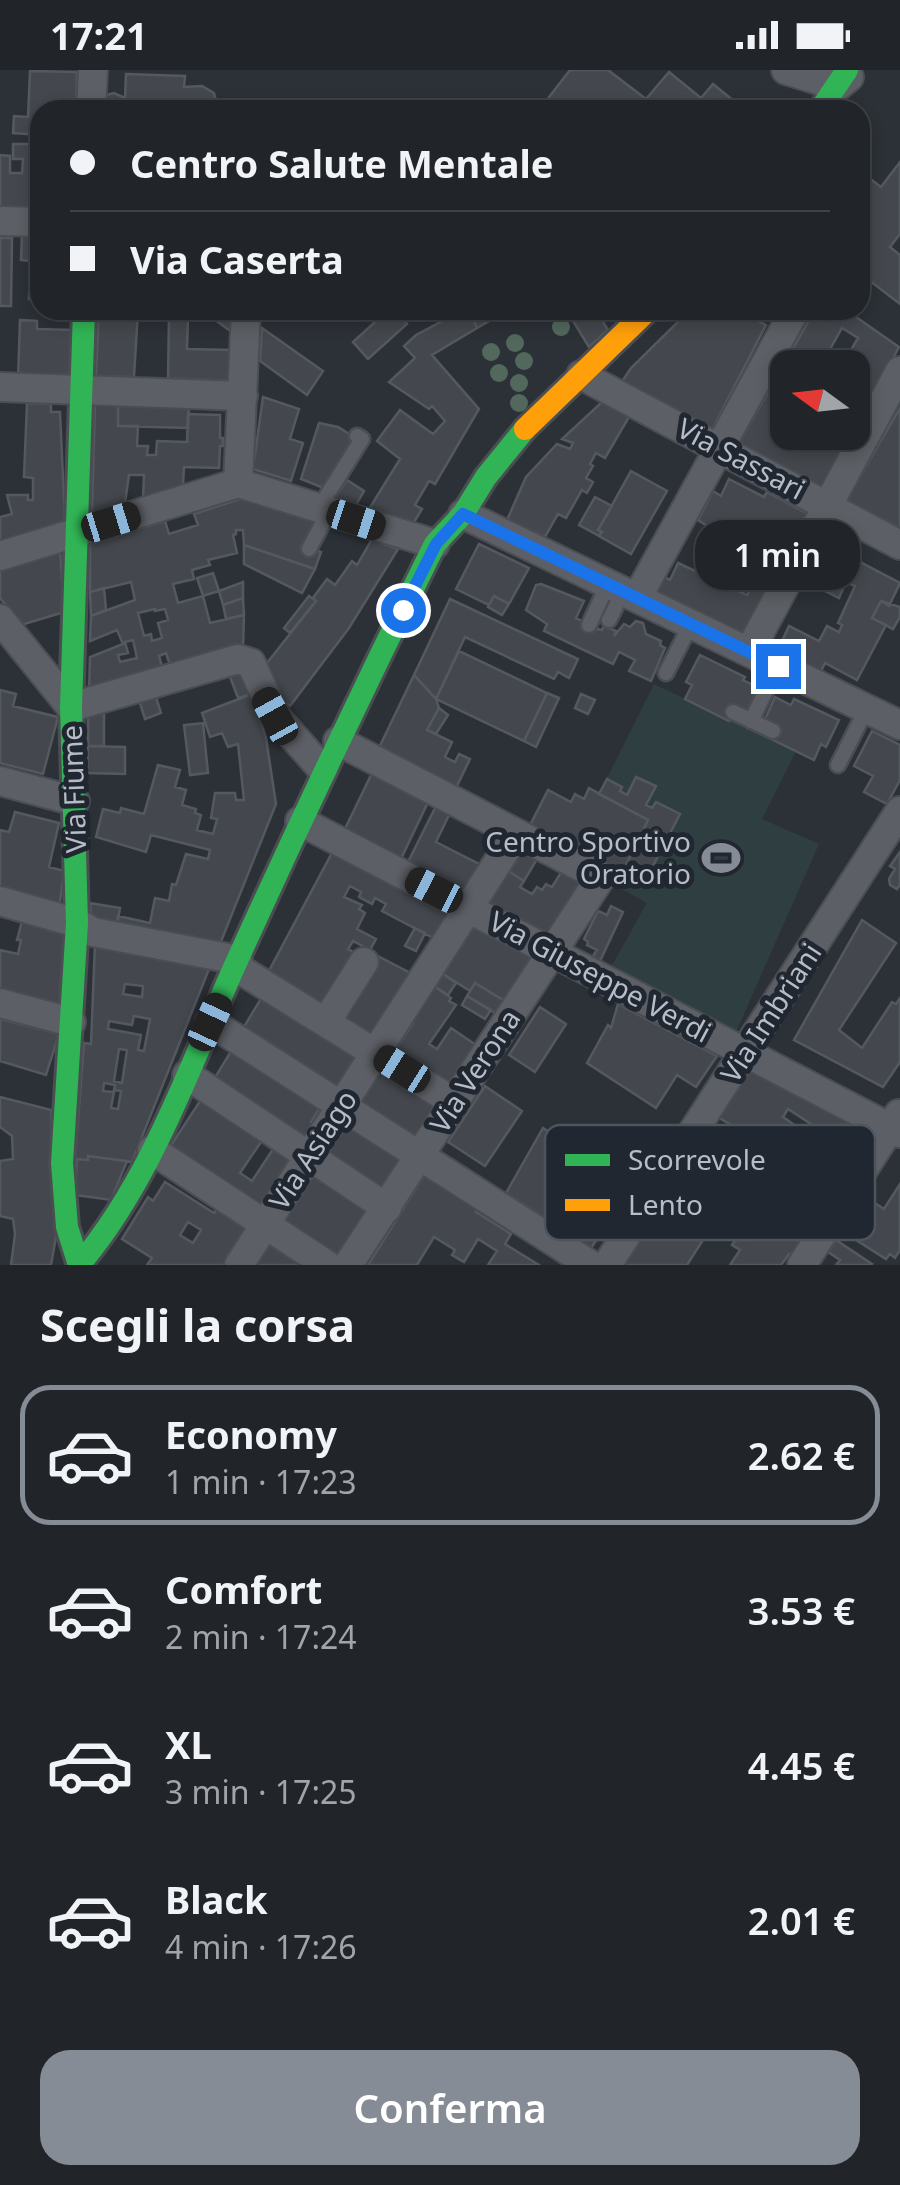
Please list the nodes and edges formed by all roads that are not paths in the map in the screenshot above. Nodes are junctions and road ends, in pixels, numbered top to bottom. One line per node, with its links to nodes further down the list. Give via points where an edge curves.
1 (93, 70): 4 (street)
2 (786, 70): 3 (street)
3 (848, 75): 5 (street)
4 (92, 100)
5 (828, 100)
6 (0, 221): 7 (street)
7 (30, 222)
8 (84, 320): 15 (street, Via Fiume)
9 (246, 320): 16 (street)
10 (638, 320): 13 (street)
11 (789, 320): 18 (street)
12 (900, 371): 20 (street)
13 (582, 375): 18 (street, Via Sassari); 22 (street, via 518,435)
14 (0, 387): 15 (street)
15 (81, 388): 16 (street); 23 (street, Via Fiume)
16 (242, 396): 19 (street)
17 (357, 436): 21 (lane, via 362,439)
18 (718, 446): 20 (street, Via Sassari); 28 (street)
19 (238, 483): 21 (street); 23 (street)
20 (828, 506): 25 (street, Via Sassari); 33 (street)
21 (324, 510): 24 (street); 26 (lane)
22 (463, 514): 24 (street); 28 (street)
23 (79, 531): 27 (street); 36 (street, Via Fiume)
24 (436, 544): 42 (street)
25 (900, 545)
26 (309, 548)
27 (0, 556)
28 (623, 591): 30 (lane); 31 (street); 32 (lane)
29 (0, 619): 36 (street)
30 (608, 620)
31 (691, 624): 33 (street); 35 (lane)
32 (588, 625)
33 (750, 652): 34 (street)
34 (778, 666): 37 (street); 39 (lane)
35 (666, 673)
36 (71, 707): 44 (street, via 246,660 275,716); 46 (street, Via Fiume)
37 (867, 708): 40 (street); 43 (lane)
38 (733, 712): 39 (lane)
39 (751, 721): 41 (lane)
40 (900, 725)
41 (772, 731)
42 (338, 741): 44 (street); 49 (street)
43 (838, 765)
44 (324, 770): 48 (street)
45 (0, 781): 46 (street)
46 (74, 800): 52 (street, Via Fiume)
47 (900, 811): 60 (street, Via Imbriani)
48 (300, 821): 51 (street, Via Giuseppe Verdi); 55 (street)
49 (516, 834): 51 (street, Via Asiago); 53 (street, Via Verona, via 601,878)
50 (0, 901): 52 (street)
51 (469, 908): 53 (street, Via Giuseppe Verdi); 61 (street, Via Asiago)
52 (78, 923): 55 (street); 57 (street, Via Fiume)
53 (552, 951): 60 (street, Via Giuseppe Verdi); 63 (street, Via Verona)
54 (364, 962): 59 (street)
55 (237, 964): 58 (street); 59 (street)
56 (0, 1004): 57 (street)
57 (71, 1022): 77 (street, Via Fiume, via 62,1163 67,1227)
58 (210, 1022): 62 (street); 64 (street)
59 (326, 1022): 61 (street)
60 (746, 1052): 65 (street, Via Giuseppe Verdi); 66 (street, Via Imbriani)
61 (375, 1053): 63 (street); 64 (street, Via Asiago)
62 (186, 1075): 67 (street); 68 (street)
63 (454, 1102): 70 (street, Via Verona)
64 (340, 1108): 68 (street, Via Asiago); 70 (street)
65 (897, 1124): 69 (street)
66 (698, 1125)
67 (152, 1150): 72 (street); 77 (street, via 105,1234)
68 (309, 1156): 71 (street); 72 (street, Via Asiago)
69 (875, 1157)
70 (419, 1158): 71 (street, Via Verona); 73 (street)
71 (388, 1208): 80 (street, Via Verona)
72 (266, 1224): 78 (street, Via Asiago); 79 (street)
73 (545, 1236)
74 (552, 1240): 81 (street)
75 (623, 1240): 82 (street, Via Imbriani)
76 (819, 1240): 83 (street)
77 (79, 1265)
78 (239, 1265)
79 (327, 1265)
80 (348, 1265)
81 (592, 1265)
82 (607, 1265)
83 (802, 1265)

